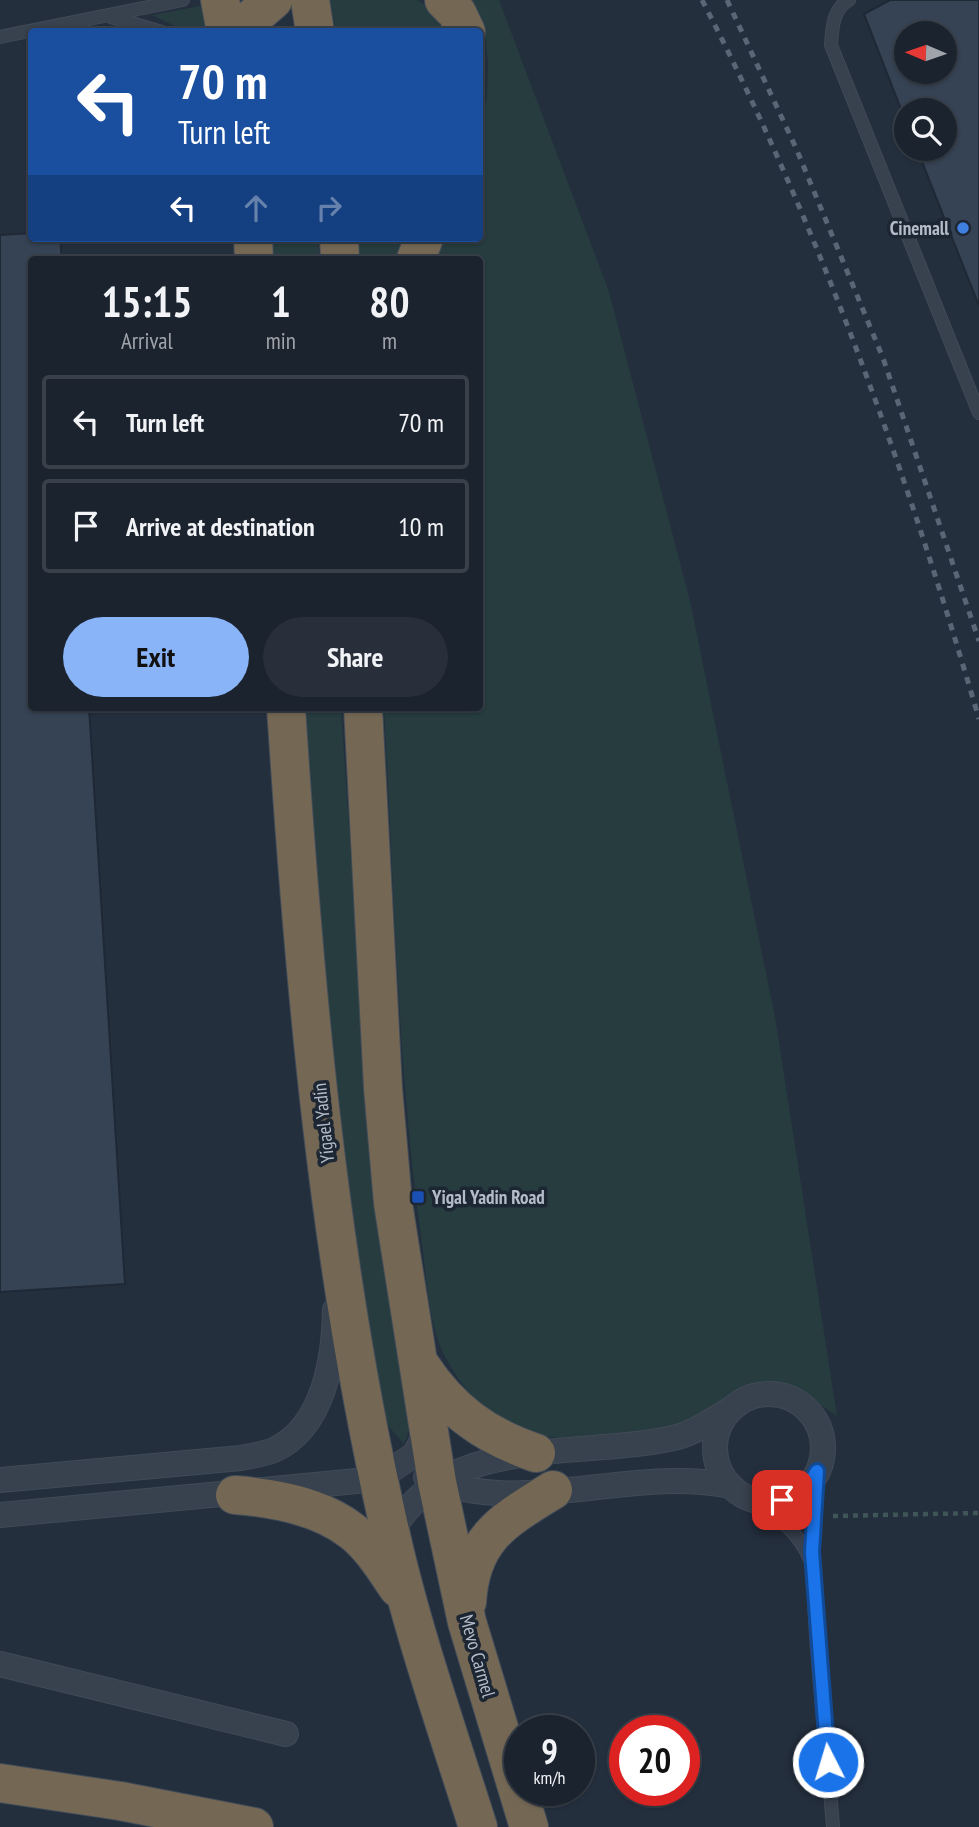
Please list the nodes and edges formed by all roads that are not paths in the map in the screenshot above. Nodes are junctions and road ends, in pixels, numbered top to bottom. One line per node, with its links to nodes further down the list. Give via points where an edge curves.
1 (183, 0): 6 (lane)
2 (220, 0): 9 (highway)
3 (444, 0): 11 (highway)
4 (849, 0): 14 (lane, via 840,5 831,45)
5 (291, 12): 10 (highway)
6 (104, 16): 7 (lane); 8 (lane)
7 (45, 28)
8 (148, 28)
9 (225, 28)
10 (247, 28)
11 (464, 28)
12 (28, 31): 13 (lane)
13 (0, 37)
14 (979, 413)
15 (286, 711): 17 (highway, Yigael Yadin)
16 (363, 711): 18 (highway, via 389,1165)
17 (336, 1236): 23 (highway, Yigael Yadin, via 366,1412); 24 (street, via 333,1352 313,1413 292,1437 274,1450 242,1458)
18 (418, 1362): 20 (highway); 21 (highway, via 437,1390 468,1420 510,1445)
19 (731, 1409): 21 (street, via 670,1439); 22 (street, via 749,1397 770,1394 800,1404 820,1429); 27 (street, via 720,1424 716,1462)
20 (429, 1427): 23 (street, via 415,1454); 25 (highway)
21 (536, 1453): 25 (street, via 485,1461)
22 (817, 1471): 27 (street, via 809,1484 782,1500); 31 (lane)
23 (390, 1472): 25 (street); 28 (street); 30 (highway, Yigael Yadin)
24 (0, 1479)
25 (437, 1482): 26 (street, via 488,1494); 30 (street); 33 (highway, Mevo Carmel)
26 (553, 1490): 27 (street, via 652,1480 710,1482); 33 (highway, via 506,1519 487,1537 469,1573)
27 (741, 1493): 31 (lane, via 793,1531)
28 (235, 1495): 29 (street); 32 (highway, via 302,1506 354,1532)
29 (0, 1515)
30 (390, 1535): 32 (highway)
31 (813, 1570): 40 (lane)
32 (414, 1614): 38 (highway)
33 (467, 1622): 39 (highway, Mevo Carmel)
34 (0, 1664): 35 (street)
35 (286, 1734)
36 (0, 1783): 37 (highway)
37 (254, 1827)
38 (478, 1827)
39 (530, 1827)
40 (833, 1827)

